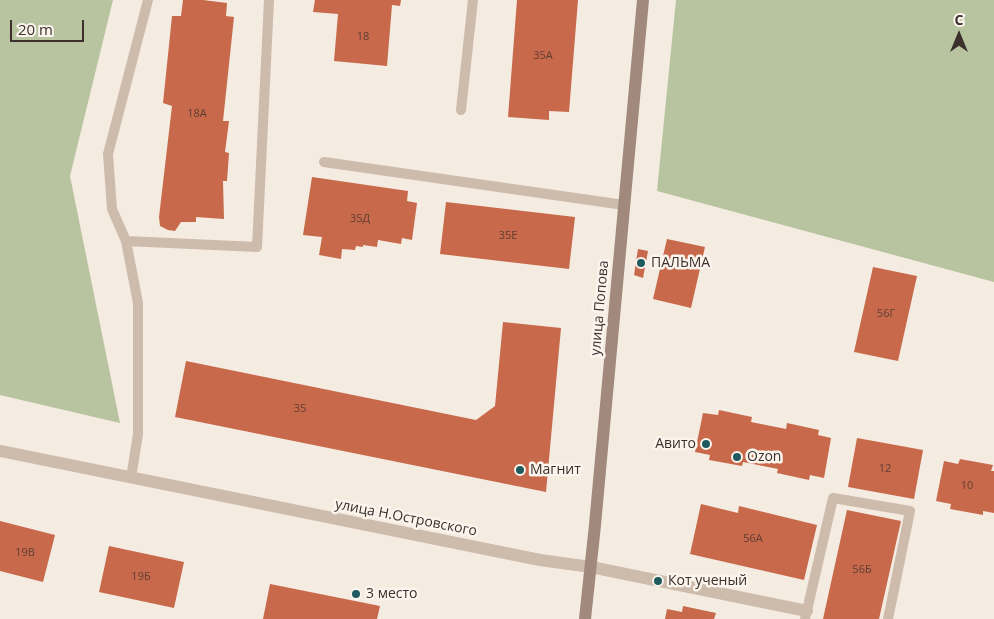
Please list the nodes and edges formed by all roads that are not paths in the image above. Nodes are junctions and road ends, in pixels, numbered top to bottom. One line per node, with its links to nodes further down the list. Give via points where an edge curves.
1 (148, 0): 8 (lane, via 108,154 112,209)
2 (270, 0): 8 (lane, via 257,247)
3 (473, 0): 5 (lane)
4 (643, 0): 7 (main road, улица Попова)
5 (461, 110)
6 (324, 162): 7 (lane)
7 (624, 206): 11 (main road, улица Попова)
8 (126, 241): 10 (lane, via 138,304 138,434)
9 (0, 451): 10 (street, улица Н.Островского)
10 (130, 478): 11 (street, улица Н.Островского, via 540,560)
11 (591, 566): 12 (street, улица Н.Островского); 13 (main road, улица Попова)
12 (806, 615): 14 (lane, via 833,498 910,511)
13 (585, 619)
14 (888, 619)

